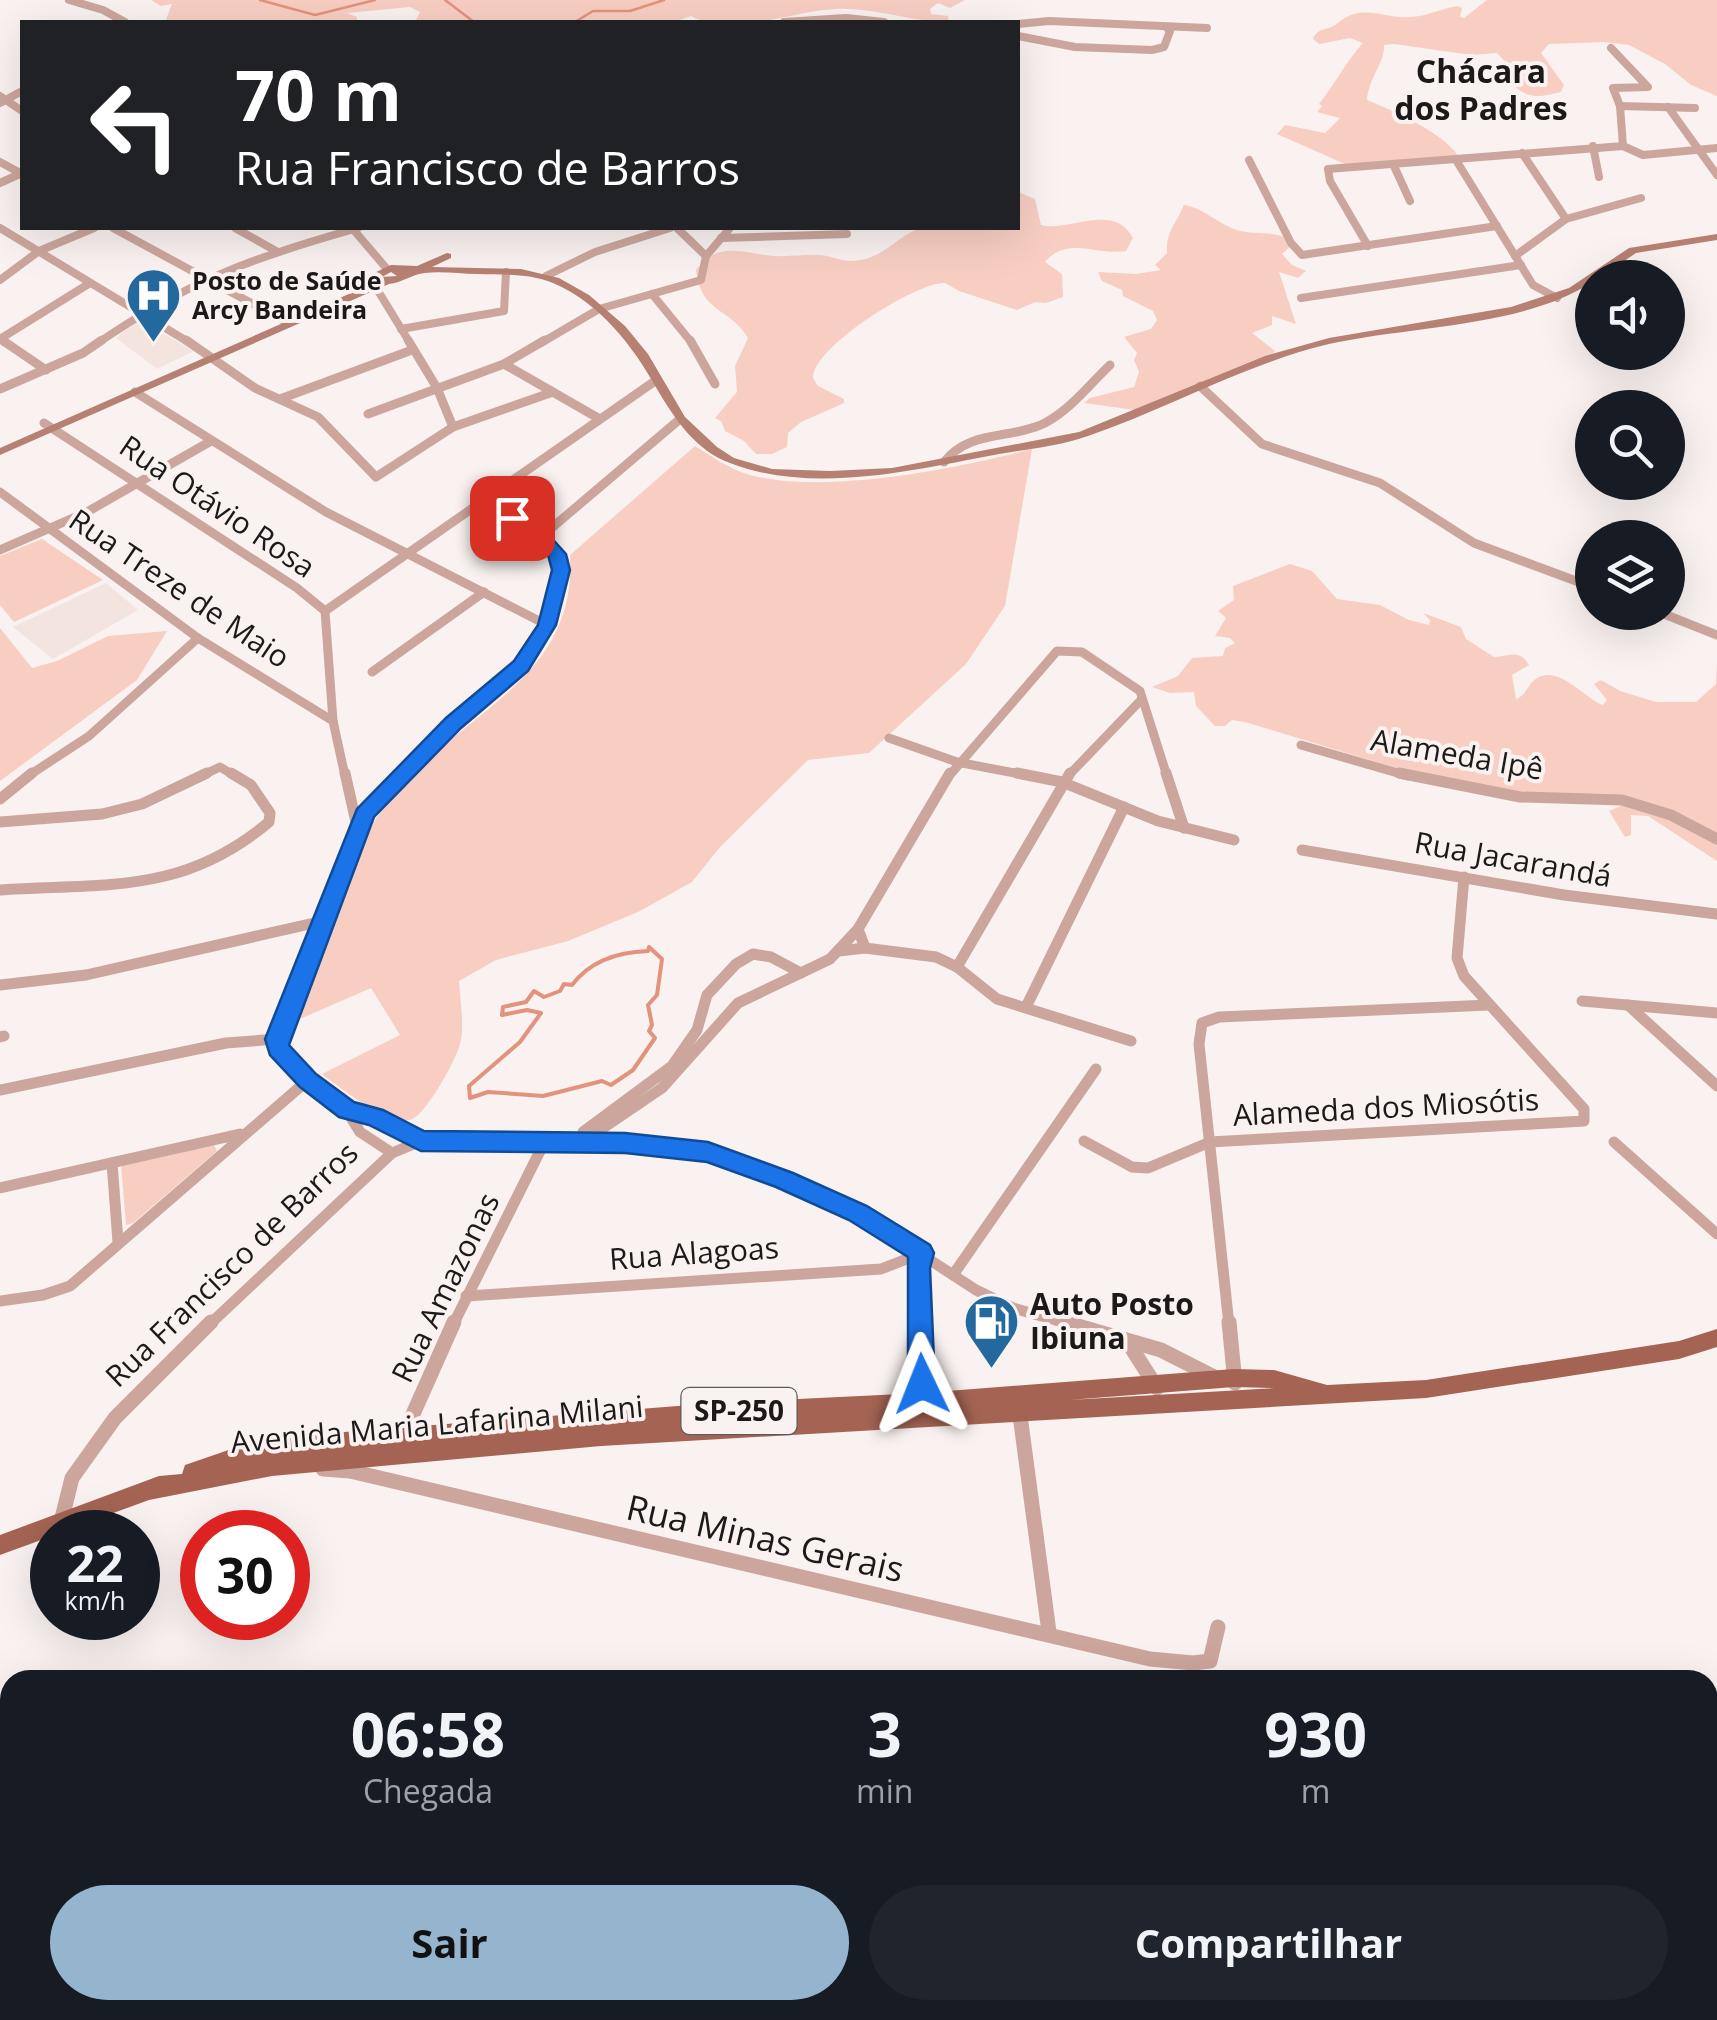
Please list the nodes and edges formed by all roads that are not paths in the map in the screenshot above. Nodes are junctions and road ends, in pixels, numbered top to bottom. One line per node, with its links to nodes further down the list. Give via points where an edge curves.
1 (69, 0): 2 (street)
2 (121, 20)
3 (815, 20): 4 (street)
4 (865, 20)
5 (1020, 24): 6 (street)
6 (1166, 28): 7 (street); 8 (street, via 1164,46 1152,50 1074,47)
7 (1207, 28)
8 (1020, 36)
9 (1610, 48): 10 (street, via 1648,88 1614,87)
10 (1620, 106): 11 (street); 14 (street)
11 (1668, 107): 12 (street); 16 (street)
12 (1695, 108)
13 (1593, 146): 14 (street); 17 (street); 21 (street)
14 (1623, 146): 16 (street, via 1643,155)
15 (1717, 148): 16 (street)
16 (1696, 150): 22 (street)
17 (1522, 153): 19 (street); 25 (street)
18 (1249, 160): 39 (street, via 1296,252)
19 (1456, 160): 20 (street); 26 (street)
20 (1394, 166): 24 (street); 39 (street, via 1328,169)
21 (1599, 176)
22 (1717, 176)
23 (1641, 198): 25 (street)
24 (1410, 202)
25 (1566, 219): 43 (street)
26 (1497, 226): 39 (street); 43 (street)
27 (0, 228): 41 (street)
28 (89, 230): 41 (street)
29 (117, 230): 49 (street)
30 (239, 230): 40 (street)
31 (347, 230): 40 (street)
32 (355, 230): 47 (street)
33 (667, 230): 48 (street)
34 (676, 230): 42 (street)
35 (728, 230): 38 (street)
36 (848, 234): 38 (street)
37 (1717, 236): 55 (main road, via 1622,254)
38 (721, 238): 42 (street)
39 (1368, 246)
40 (276, 250): 49 (street)
41 (39, 252): 50 (street); 51 (street)
42 (706, 256): 53 (street, via 700,280)
43 (1518, 260): 52 (street); 54 (street)
44 (414, 271): 45 (main road); 47 (main road); 47 (main road, via 447,256)
45 (463, 272): 46 (main road); 47 (main road)
46 (506, 272): 48 (main road); 60 (street, via 504,311)
47 (387, 276): 59 (main road); 60 (street)
48 (546, 276): 57 (main road)
49 (205, 278): 58 (street); 59 (street)
50 (0, 280)
51 (90, 283): 58 (street); 61 (street)
52 (1533, 285): 55 (street); 56 (street)
53 (652, 294): 57 (street); 68 (street)
54 (1301, 298)
55 (1557, 298): 56 (main road)
56 (1533, 304): 69 (main road, via 1329,341)
57 (599, 309): 64 (street); 67 (main road, via 643,354)
58 (141, 313): 63 (street); 66 (street)
59 (284, 322): 63 (main road)
60 (402, 329): 62 (street)
61 (0, 338): 66 (street)
62 (412, 350): 70 (street); 74 (street)
63 (208, 355): 72 (main road); 74 (street); 75 (main road)
64 (504, 364): 70 (street); 73 (street)
65 (1110, 364): 84 (street, via 1042,425 968,442)
66 (46, 370): 71 (street)
67 (655, 380): 77 (street); 78 (main road)
68 (715, 384)
69 (1200, 386): 84 (main road, via 1082,435); 92 (street, via 1262,444 1380,483 1474,543)
70 (436, 388): 76 (street); 80 (street)
71 (0, 390)
72 (135, 392): 75 (main road); 81 (street)
73 (553, 392): 77 (street); 80 (street)
74 (280, 399): 80 (street, via 318,417 376,477)
75 (96, 404): 79 (main road)
76 (368, 414)
77 (598, 418): 87 (street)
78 (680, 418): 84 (main road, via 730,460 771,472 892,471); 89 (street)
79 (48, 425): 82 (main road); 83 (main road); 85 (street, Rua Otávio Rosa)
80 (454, 427)
81 (211, 441): 85 (street); 91 (street)
82 (0, 442)
83 (0, 452)
84 (944, 462)
85 (136, 483): 88 (street); 94 (street, Rua Otávio Rosa)
86 (0, 492): 88 (street, Rua Treze de Maio)
87 (482, 500): 89 (street); 91 (street)
88 (48, 531): 90 (street); 98 (street, Rua Treze de Maio)
89 (541, 537): 96 (street, via 561,570)
90 (0, 550)
91 (407, 555): 93 (street); 94 (street)
92 (1575, 581)
93 (484, 592): 96 (street); 99 (street)
94 (326, 611): 101 (street, Rua Otávio Rosa)
95 (1685, 622): 97 (street)
96 (547, 625): 110 (street, via 521,666 388,789)
97 (1717, 635)
98 (198, 638): 101 (street, Rua Treze de Maio); 106 (street, via 89,736)
99 (372, 672)
100 (1142, 699): 104 (street, via 1140,691 1082,652 1057,651); 105 (street); 109 (street)
101 (333, 721): 110 (street, Rua Otávio Rosa)
102 (889, 738): 104 (street)
103 (1302, 746): 111 (street, Alameda Ipê, via 1508,796 1640,803)
104 (957, 762): 105 (street); 118 (street)
105 (1062, 782): 107 (street); 121 (street)
106 (0, 799)
107 (1124, 808): 109 (street); 127 (street)
108 (0, 822): 115 (street, via 116,810 163,796 220,766 250,785 270,813 269,822 209,864 182,873)
109 (1184, 828): 112 (street)
110 (358, 831): 117 (street)
111 (1717, 839)
112 (1234, 840)
113 (1302, 850): 114 (street, Rua Jacarandá)
114 (1464, 877): 116 (street, Rua Jacarandá); 125 (street, via 1458,958)
115 (0, 890)
116 (1717, 914)
117 (323, 920): 123 (street, via 86,975); 129 (street)
118 (858, 929): 119 (street); 120 (street)
119 (865, 948): 120 (street); 121 (street, via 936,957)
120 (839, 951): 122 (street)
121 (957, 968): 127 (street, via 987,994)
122 (802, 973): 142 (street, via 738,1003 662,1088); 142 (street, via 753,954 736,964 707,995 697,1030 672,1066)
123 (0, 985)
124 (1582, 1001): 126 (street)
125 (1489, 1005): 139 (street, via 1202,1023 1198,1044); 139 (street, Alameda dos Miosótis, via 1584,1109 1584,1121)
126 (1628, 1005): 128 (street); 133 (street)
127 (1026, 1007): 130 (street)
128 (1717, 1013)
129 (276, 1039): 132 (street); 134 (street, via 226,1042)
130 (1131, 1041)
131 (1096, 1069): 149 (street)
132 (308, 1080): 135 (street); 136 (street)
133 (1717, 1086)
134 (0, 1090)
135 (347, 1110): 137 (street); 143 (street, via 360,1132)
136 (243, 1134): 144 (street); 147 (street)
137 (421, 1141): 141 (street, Rua Francisco de Barros); 143 (street, Rua Francisco de Barros)
138 (1084, 1141): 139 (street, Alameda dos Miosótis, via 1132,1167 1148,1168)
139 (1210, 1142): 154 (street)
140 (1614, 1142): 146 (street)
141 (544, 1143): 142 (street, Rua Francisco de Barros); 150 (street, Rua Amazonas)
142 (572, 1144): 148 (street, Rua Francisco de Barros, via 708,1152 841,1205)
143 (392, 1153): 162 (street, Rua Francisco de Barros, via 115,1418 72,1478)
144 (112, 1163): 145 (street); 147 (street)
145 (0, 1188)
146 (1717, 1234)
147 (118, 1242): 151 (street, via 70,1286)
148 (922, 1253): 149 (street, Rua Francisco de Barros); 150 (street, Rua Alagoas, via 881,1269); 156 (street)
149 (954, 1275): 153 (street, Rua Francisco de Barros, via 1013,1308)
150 (466, 1296): 159 (street, Rua Amazonas)
151 (0, 1301)
152 (1717, 1338): 154 (main road, Avenida Maria Lafarina Milani / SP-250, via 1679,1350 1426,1389 1334,1393)
153 (1127, 1341): 154 (street, Rua Francisco de Barros, via 1188,1361); 155 (street)
154 (1230, 1385): 155 (main road, Avenida Maria Lafarina Milani / SP-250)
155 (1158, 1393): 157 (main road, Avenida Maria Lafarina Milani / SP-250)
156 (922, 1402): 157 (main road, Avenida Maria Lafarina Milani / SP-250); 158 (main road, Avenida Maria Lafarina Milani / SP-250)
157 (1019, 1403): 158 (main road, Avenida Maria Lafarina Milani / SP-250); 167 (street)
158 (716, 1422): 159 (main road, Avenida Maria Lafarina Milani / SP-250)
159 (398, 1447): 160 (main road, Avenida Maria Lafarina Milani / SP-250)
160 (334, 1458): 161 (main road, Avenida Maria Lafarina Milani / SP-250); 161 (main road, Avenida Maria Lafarina Milani / SP-250, via 246,1454); 167 (street, Rua Minas Gerais, via 732,1564)
161 (149, 1490): 163 (main road, Avenida Maria Lafarina Milani / SP-250)
162 (64, 1510)
163 (94, 1510)
164 (30, 1534): 165 (main road, SP-250)
165 (0, 1545)
166 (1218, 1627): 167 (street, Rua Minas Gerais, via 1210,1660 1195,1666)
167 (1049, 1632)

